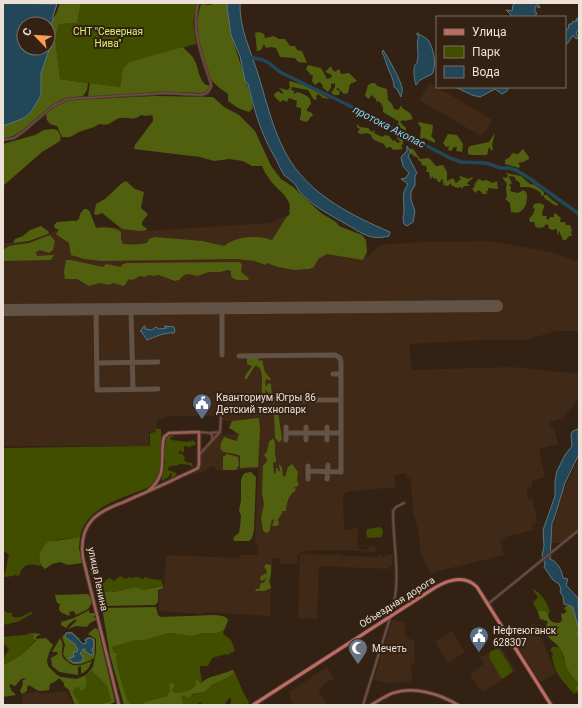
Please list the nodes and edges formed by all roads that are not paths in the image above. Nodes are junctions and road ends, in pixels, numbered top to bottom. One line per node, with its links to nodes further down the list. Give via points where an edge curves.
1 (198, 3): 2 (street, via 195,23 201,55 211,84 207,93 67,99 52,107 14,138)
2 (3, 140)
3 (220, 416): 5 (street)
4 (199, 432): 6 (street); 8 (street); 9 (street, via 169,433 164,437 162,470)
5 (220, 432): 6 (street); 7 (street)
6 (210, 433): 7 (street, via 213,437)
7 (212, 442): 8 (street)
8 (199, 455): 10 (street, улица Ленина, via 198,468)
9 (158, 481): 10 (street); 11 (street)
10 (162, 485): 11 (street, улица Ленина)
11 (148, 492): 16 (street, улица Ленина, via 98,515 88,524 83,540 83,558)
12 (404, 502): 15 (street, via 393,511 396,582)
13 (579, 530): 14 (street)
14 (488, 604): 15 (main road, Объездная дорога, via 473,583 458,579 442,583); 21 (main road, Объездная дорога)
15 (391, 615): 17 (main road, Объездная дорога); 18 (street)
16 (119, 705)
17 (253, 705)
18 (363, 705)
19 (371, 705): 20 (street, via 391,694 409,691 432,694)
20 (458, 705)
21 (552, 705)

